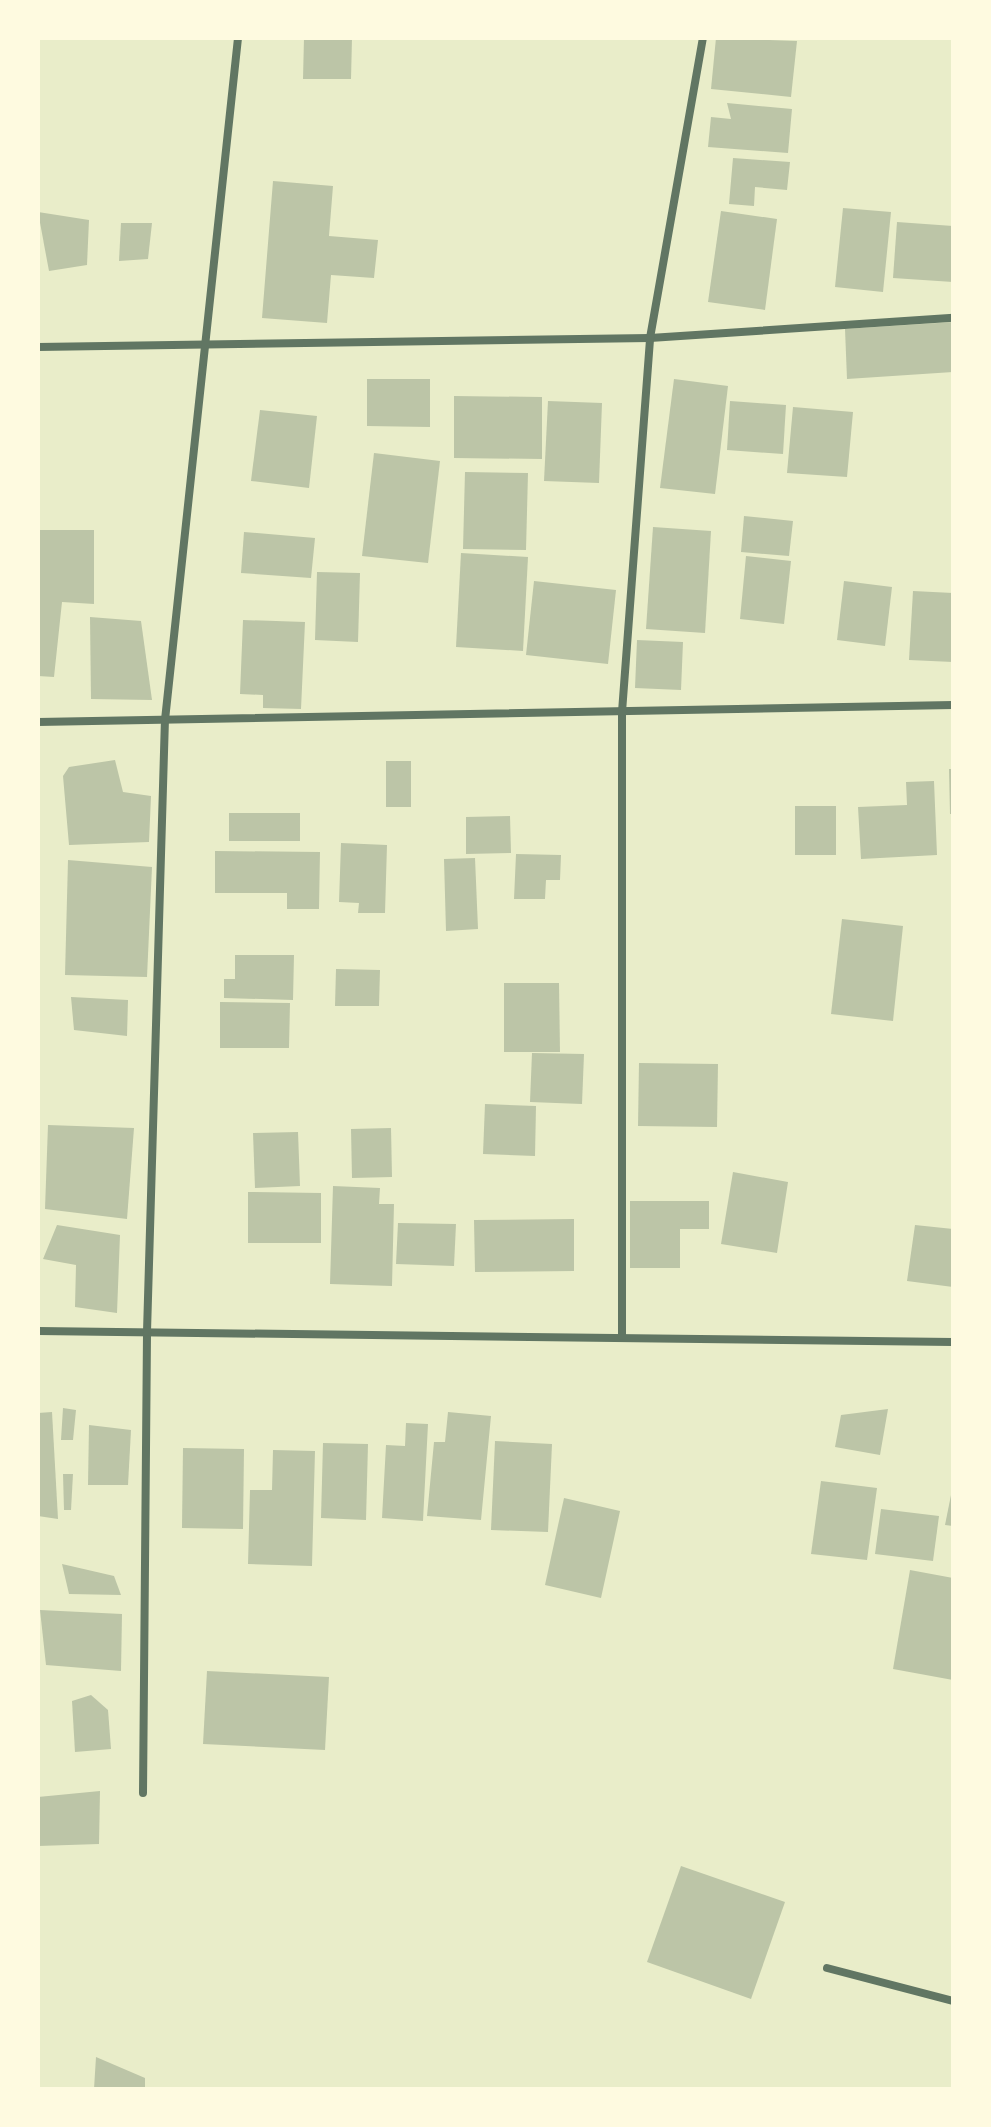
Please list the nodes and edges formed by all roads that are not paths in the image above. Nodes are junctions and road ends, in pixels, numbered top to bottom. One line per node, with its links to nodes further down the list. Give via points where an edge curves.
1 (238, 38): 5 (street)
2 (703, 38): 4 (street)
3 (953, 318): 4 (street)
4 (650, 338): 5 (street); 8 (street)
5 (203, 346): 6 (street); 9 (street)
6 (38, 347)
7 (953, 705): 8 (street)
8 (622, 712): 9 (street); 13 (street)
9 (165, 720): 10 (street); 12 (street)
10 (38, 722)
11 (38, 1331): 12 (street)
12 (147, 1332): 13 (street); 15 (street)
13 (622, 1336): 14 (street)
14 (953, 1342)
15 (143, 1793)
16 (827, 1968): 17 (street)
17 (953, 2001)

